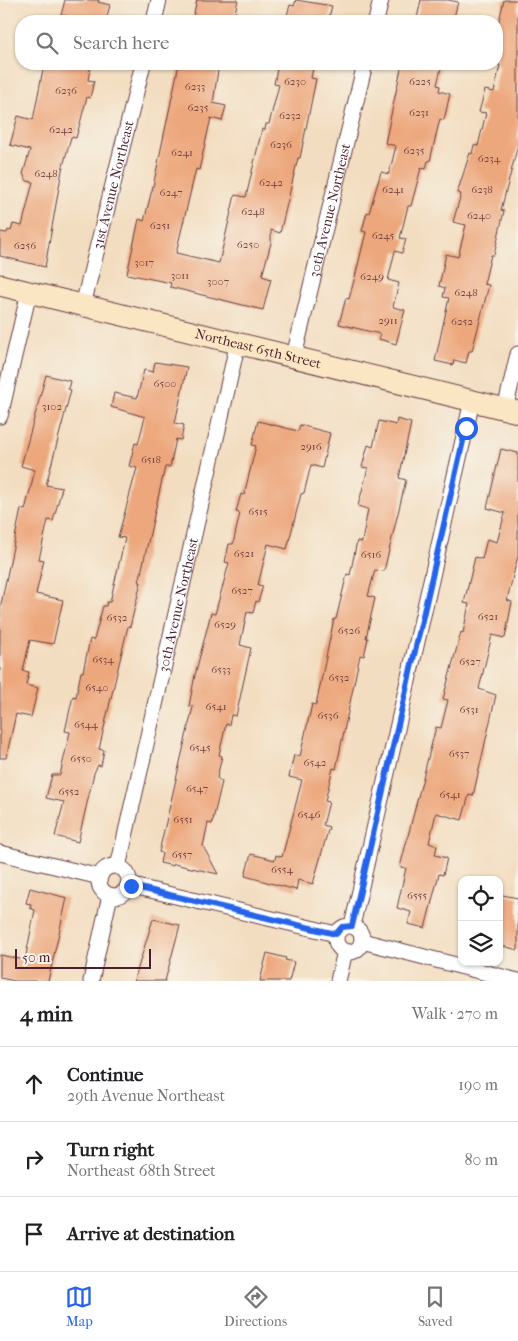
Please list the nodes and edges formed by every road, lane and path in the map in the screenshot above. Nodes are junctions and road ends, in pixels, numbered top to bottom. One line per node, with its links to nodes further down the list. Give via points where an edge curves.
1 (159, 0): 3 (street)
2 (381, 0): 4 (street)
3 (155, 15)
4 (377, 15)
5 (142, 70): 9 (street, 31st Avenue Northeast)
6 (364, 70): 12 (street, 30th Avenue Northeast)
7 (0, 284): 8 (main road, Northeast 65th Street)
8 (29, 292): 9 (main road, Northeast 65th Street); 15 (street)
9 (83, 305): 10 (main road, Northeast 65th Street)
10 (238, 342): 12 (main road, Northeast 65th Street); 17 (street, 30th Avenue Northeast)
11 (518, 354): 14 (street)
12 (294, 356): 13 (main road, Northeast 65th Street)
13 (472, 401): 14 (main road, Northeast 65th Street); 21 (street)
14 (511, 411)
15 (0, 416)
16 (0, 852): 18 (street)
17 (118, 867): 18 (street, via 106,869); 19 (street, via 127,873)
18 (100, 878): 20 (street, via 101,888)
19 (129, 885): 20 (street, via 123,894); 22 (street)
20 (110, 895): 25 (street)
21 (352, 926): 22 (street, via 342,927); 23 (street, via 360,932)
22 (336, 934): 24 (street, via 336,944)
23 (362, 942): 24 (street, via 356,950); 27 (street)
24 (345, 951): 26 (street)
25 (91, 981)
26 (338, 981)
27 (518, 981)

